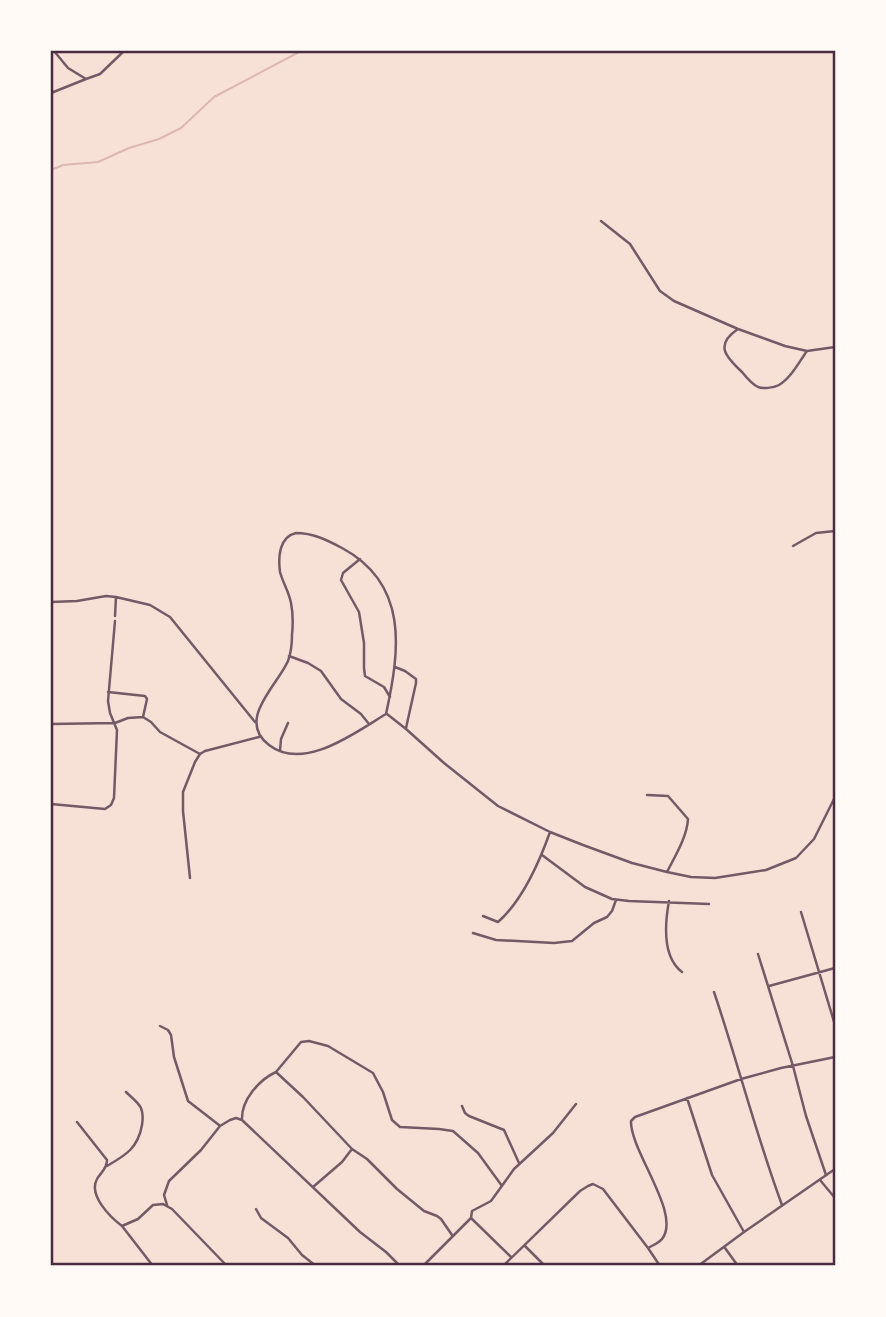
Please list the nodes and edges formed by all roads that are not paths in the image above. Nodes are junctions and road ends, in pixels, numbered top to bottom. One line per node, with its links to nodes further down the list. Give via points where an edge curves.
1 (54, 51): 3 (street, via 68,68)
2 (124, 51): 3 (street, via 100,74)
3 (86, 79): 4 (street)
4 (51, 93)
5 (601, 221): 6 (street, via 630,244 660,291)
6 (738, 329): 8 (street); 8 (street, via 725,342 726,355 762,388 779,385)
7 (835, 347): 8 (street)
8 (807, 351)
9 (835, 531): 10 (street, via 816,533)
10 (793, 546)
11 (360, 559): 14 (street, via 308,533 289,535 283,541 280,571 291,601 293,629); 15 (street, via 388,598 396,632); 17 (street, via 341,580 359,612 365,676)
12 (116, 597): 13 (street); 16 (street); 21 (street, via 150,605 170,617)
13 (51, 602)
14 (289, 656): 21 (street); 24 (street, via 321,671 341,699)
15 (395, 667): 17 (street); 25 (street, via 416,679)
16 (108, 692): 19 (street, via 145,696); 20 (street)
17 (390, 696): 18 (street)
18 (386, 714): 24 (street); 25 (street)
19 (143, 717): 20 (street); 28 (street)
20 (115, 723): 23 (street); 31 (street, via 111,805 105,809)
21 (255, 723): 26 (street)
22 (288, 723): 27 (street)
23 (51, 724)
24 (369, 724): 27 (street, via 315,752)
25 (405, 729): 32 (street, via 498,806)
26 (260, 737): 27 (street); 28 (street)
27 (280, 751)
28 (200, 754): 35 (street, via 183,792)
29 (647, 795): 34 (street, via 667,796 688,819)
30 (835, 797): 34 (street, via 814,839 796,858 766,870 715,878)
31 (51, 804)
32 (550, 832): 33 (street); 34 (street)
33 (542, 855): 36 (street, via 584,887); 40 (street, via 504,916 498,922)
34 (667, 872)
35 (190, 877)
36 (617, 900): 37 (street); 41 (street, via 607,917 572,941 496,940)
37 (668, 901): 38 (street); 44 (street, via 667,942 675,967)
38 (709, 904)
39 (801, 912): 45 (street)
40 (483, 916)
41 (473, 933)
42 (758, 954): 46 (street)
43 (835, 968): 45 (street)
44 (682, 972)
45 (820, 973): 46 (street); 48 (street)
46 (769, 986): 51 (street)
47 (714, 992): 53 (street)
48 (835, 1025)
49 (160, 1026): 60 (street, via 171,1035 188,1101)
50 (835, 1057): 51 (street)
51 (793, 1066): 53 (street); 65 (street)
52 (276, 1072): 58 (street, via 248,1098); 61 (street); 67 (street, via 301,1042 328,1046 373,1073 392,1120 400,1126 453,1131 478,1153)
53 (741, 1079): 55 (street); 71 (street)
54 (126, 1092): 63 (street, via 143,1111 139,1139)
55 (687, 1098): 75 (street, via 712,1175); 78 (street, via 631,1121 633,1138 666,1216 661,1240)
56 (576, 1104): 62 (street, via 553,1133)
57 (462, 1106): 62 (street, via 469,1116 503,1130)
58 (242, 1120): 60 (street, via 230,1119); 68 (street)
59 (77, 1122): 63 (street, via 105,1155)
60 (220, 1126): 70 (street, via 169,1181 164,1195)
61 (352, 1149): 68 (street); 76 (street, via 415,1204 441,1219)
62 (519, 1163): 67 (street)
63 (107, 1166): 74 (street, via 94,1186 95,1193)
64 (835, 1169): 65 (street)
65 (827, 1175): 66 (street)
66 (820, 1180): 69 (street); 71 (street)
67 (502, 1186): 73 (street, via 491,1201 472,1211)
68 (313, 1187): 84 (street)
69 (835, 1198)
70 (167, 1206): 74 (street, via 153,1205); 82 (street)
71 (782, 1206): 75 (street)
72 (256, 1209): 83 (street)
73 (471, 1218): 76 (street); 80 (street)
74 (121, 1226): 81 (street)
75 (744, 1232): 79 (street)
76 (452, 1236): 85 (street)
77 (525, 1246): 78 (street, via 580,1191 593,1184 603,1189); 80 (street); 87 (street)
78 (648, 1248): 88 (street)
79 (724, 1248): 89 (street); 90 (street)
80 (512, 1257): 86 (street)
81 (153, 1266)
82 (227, 1266)
83 (316, 1266)
84 (400, 1266)
85 (423, 1266)
86 (503, 1266)
87 (545, 1266)
88 (660, 1266)
89 (698, 1266)
90 (738, 1266)

